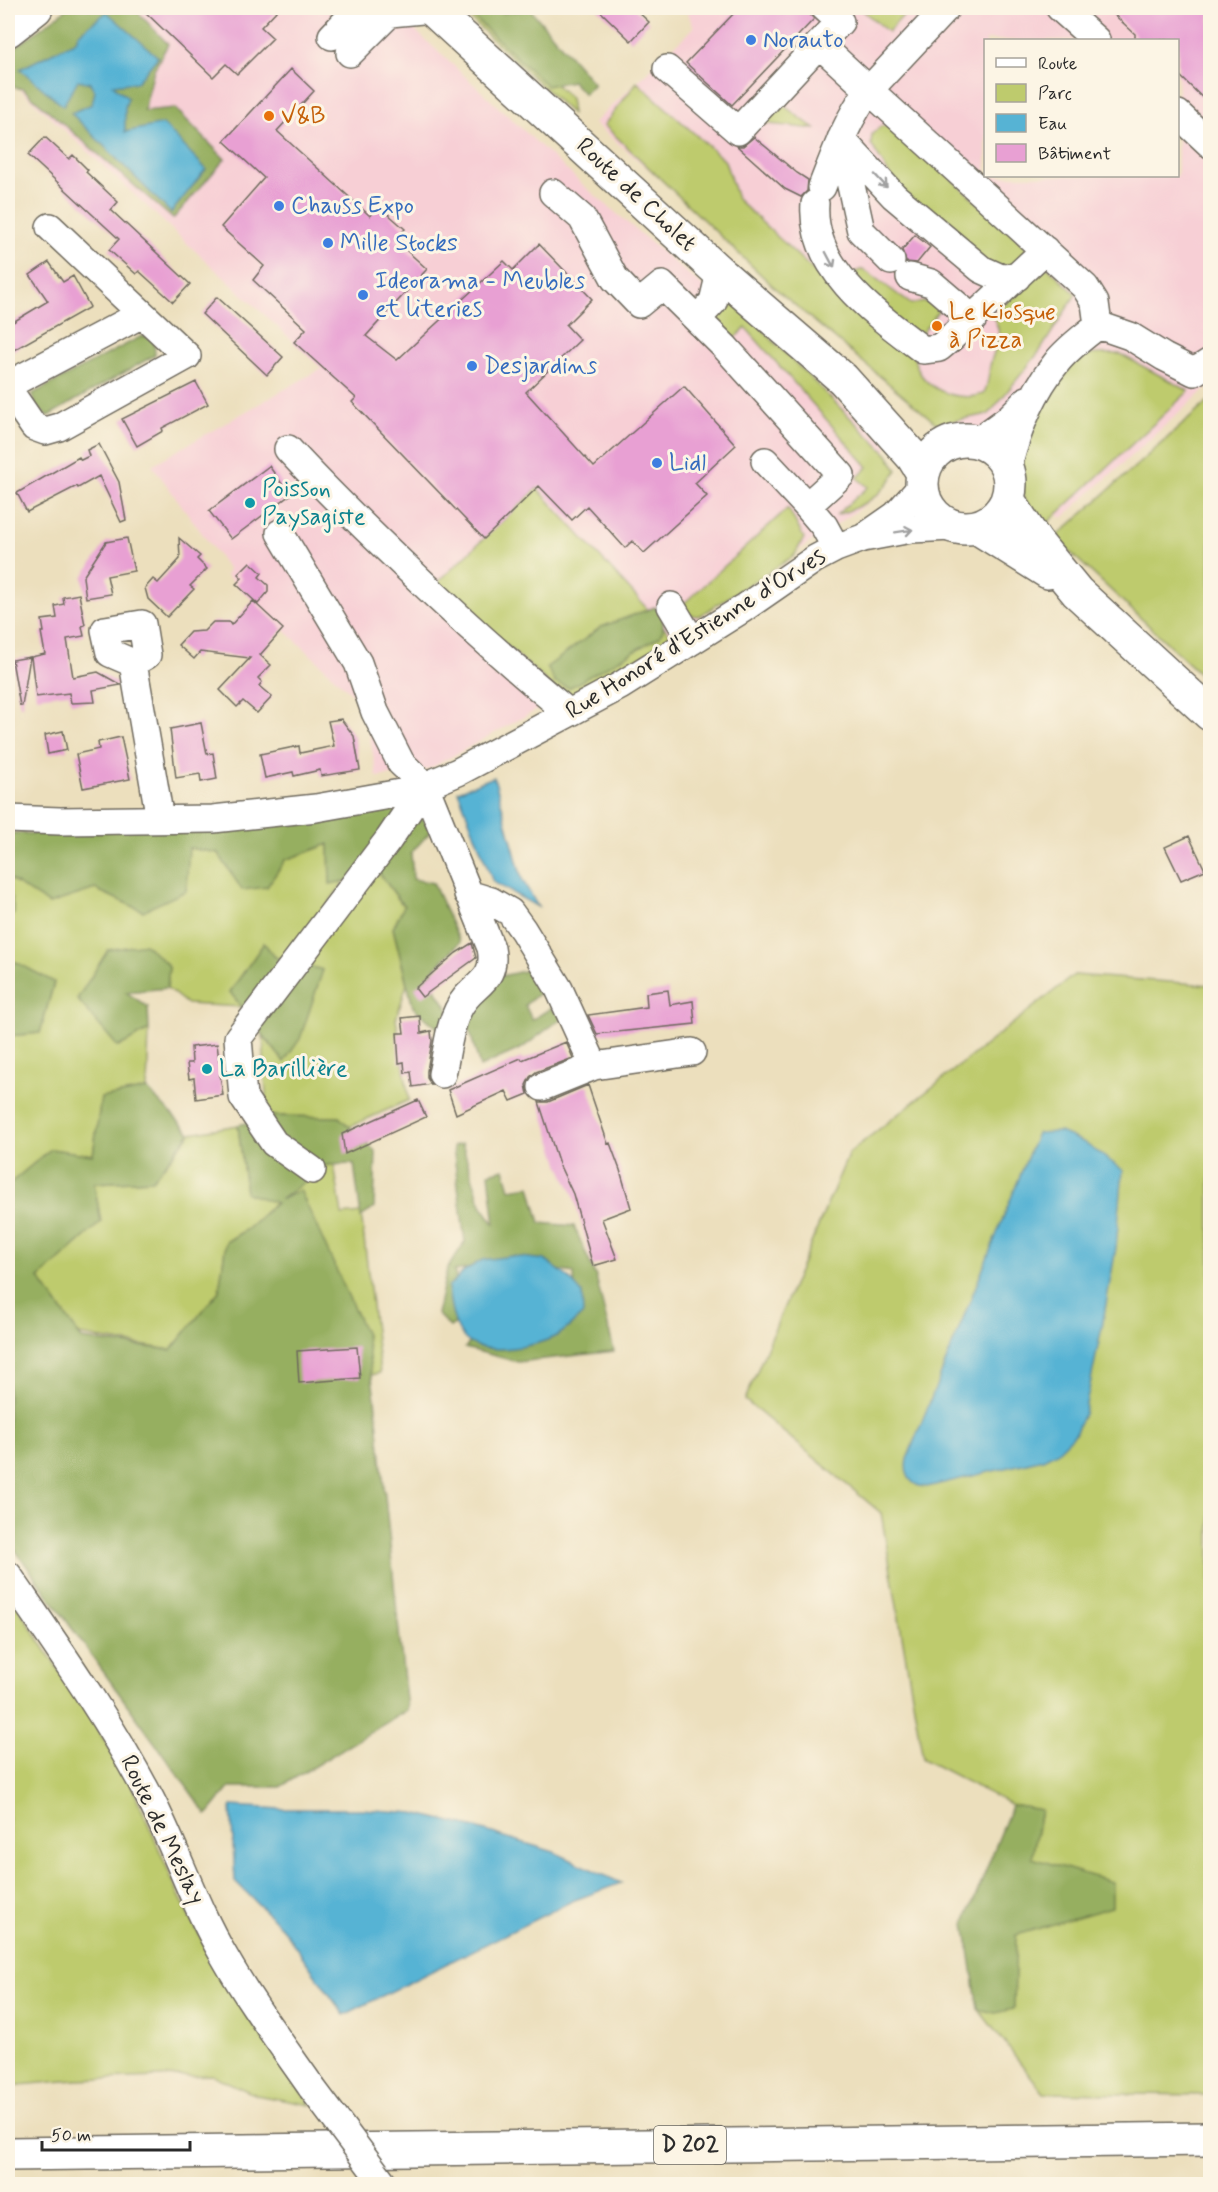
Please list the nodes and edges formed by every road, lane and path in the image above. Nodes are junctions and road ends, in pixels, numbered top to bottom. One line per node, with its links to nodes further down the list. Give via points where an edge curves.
1 (36, 8): 7 (main road)
2 (359, 8): 3 (street, via 341,45 390,13)
3 (432, 8): 18 (main road, Route de Cholet)
4 (825, 8): 9 (street, via 840,22)
5 (946, 8): 11 (street)
6 (1060, 8): 8 (street)
7 (8, 30)
8 (1095, 39)
9 (819, 44): 10 (street, via 738,131); 11 (street)
10 (667, 69)
11 (869, 90): 13 (street); 17 (street)
12 (1179, 115): 14 (street)
13 (841, 139): 19 (street, one-way to 19, via 894,196 981,269 1001,278); 22 (street, via 861,231 900,269 931,283); 22 (street, one-way to 22, via 814,219 828,261 853,292 923,350 939,348)
14 (1210, 144)
15 (553, 193): 21 (street, via 582,218 615,279 639,304 662,285)
16 (50, 227): 20 (street)
17 (1045, 250): 19 (street); 23 (street, via 1085,286 1095,303)
18 (720, 273): 21 (street, via 713,302); 25 (main road, Route de Cholet)
19 (1017, 277): 22 (street)
20 (142, 314): 27 (street); 27 (street, via 187,356 59,427 45,431 34,427)
21 (697, 319): 34 (street, via 841,475)
22 (973, 319)
23 (1098, 326): 24 (street, via 1130,336 1194,372); 26 (street, via 1057,362)
24 (1210, 362)
25 (843, 379): 28 (main road, Route de Cholet, via 931,435); 32 (main road, Route de Cholet, via 913,457)
26 (1041, 386): 28 (street, via 1007,420); 31 (street, via 1015,441)
27 (8, 387)
28 (964, 442): 31 (main road, via 990,447); 32 (main road, via 933,455)
29 (288, 449): 43 (street, via 327,492 441,600)
30 (765, 460): 34 (street)
31 (1008, 467): 33 (main road)
32 (922, 480): 35 (main road, via 930,511 940,520); 37 (street, Rue Honoré d'Estienne d'Orves, via 896,516)
33 (1008, 500): 35 (main road, via 997,518); 39 (main road, via 1035,542)
34 (807, 506): 38 (street)
35 (965, 527): 37 (street, Rue Honoré d'Estienne d'Orves, one-way to 35); 39 (main road)
36 (280, 533): 45 (street, via 357,663 375,712 401,763)
37 (863, 538): 38 (street, Rue Honoré d'Estienne d'Orves)
38 (836, 548): 41 (street, Rue Honoré d'Estienne d'Orves)
39 (1077, 592): 44 (main road)
40 (671, 606): 41 (street)
41 (692, 641): 43 (street, Rue Honoré d'Estienne d'Orves)
42 (133, 663): 47 (street)
43 (569, 713): 45 (street, Rue Honoré d'Estienne d'Orves)
44 (1210, 714)
45 (425, 786): 47 (street, Rue Honoré d'Estienne d'Orves, via 316,807 213,819); 48 (street); 53 (street, via 238,1038 243,1097 274,1143)
46 (8, 819): 47 (street, Rue Honoré d'Estienne d'Orves)
47 (160, 819)
48 (468, 894): 50 (street, via 510,912 558,989); 51 (street, via 493,960 489,976 459,1007 451,1026)
49 (693, 1052): 50 (street)
50 (594, 1066): 52 (street)
51 (442, 1074)
52 (542, 1087)
53 (312, 1170)
54 (8, 1575): 57 (street, Route de Meslay, bridge, via 122,1747 224,1956 312,2088)
55 (1210, 2139): 56 (main road, D 202)
56 (8, 2154)
57 (384, 2184)

